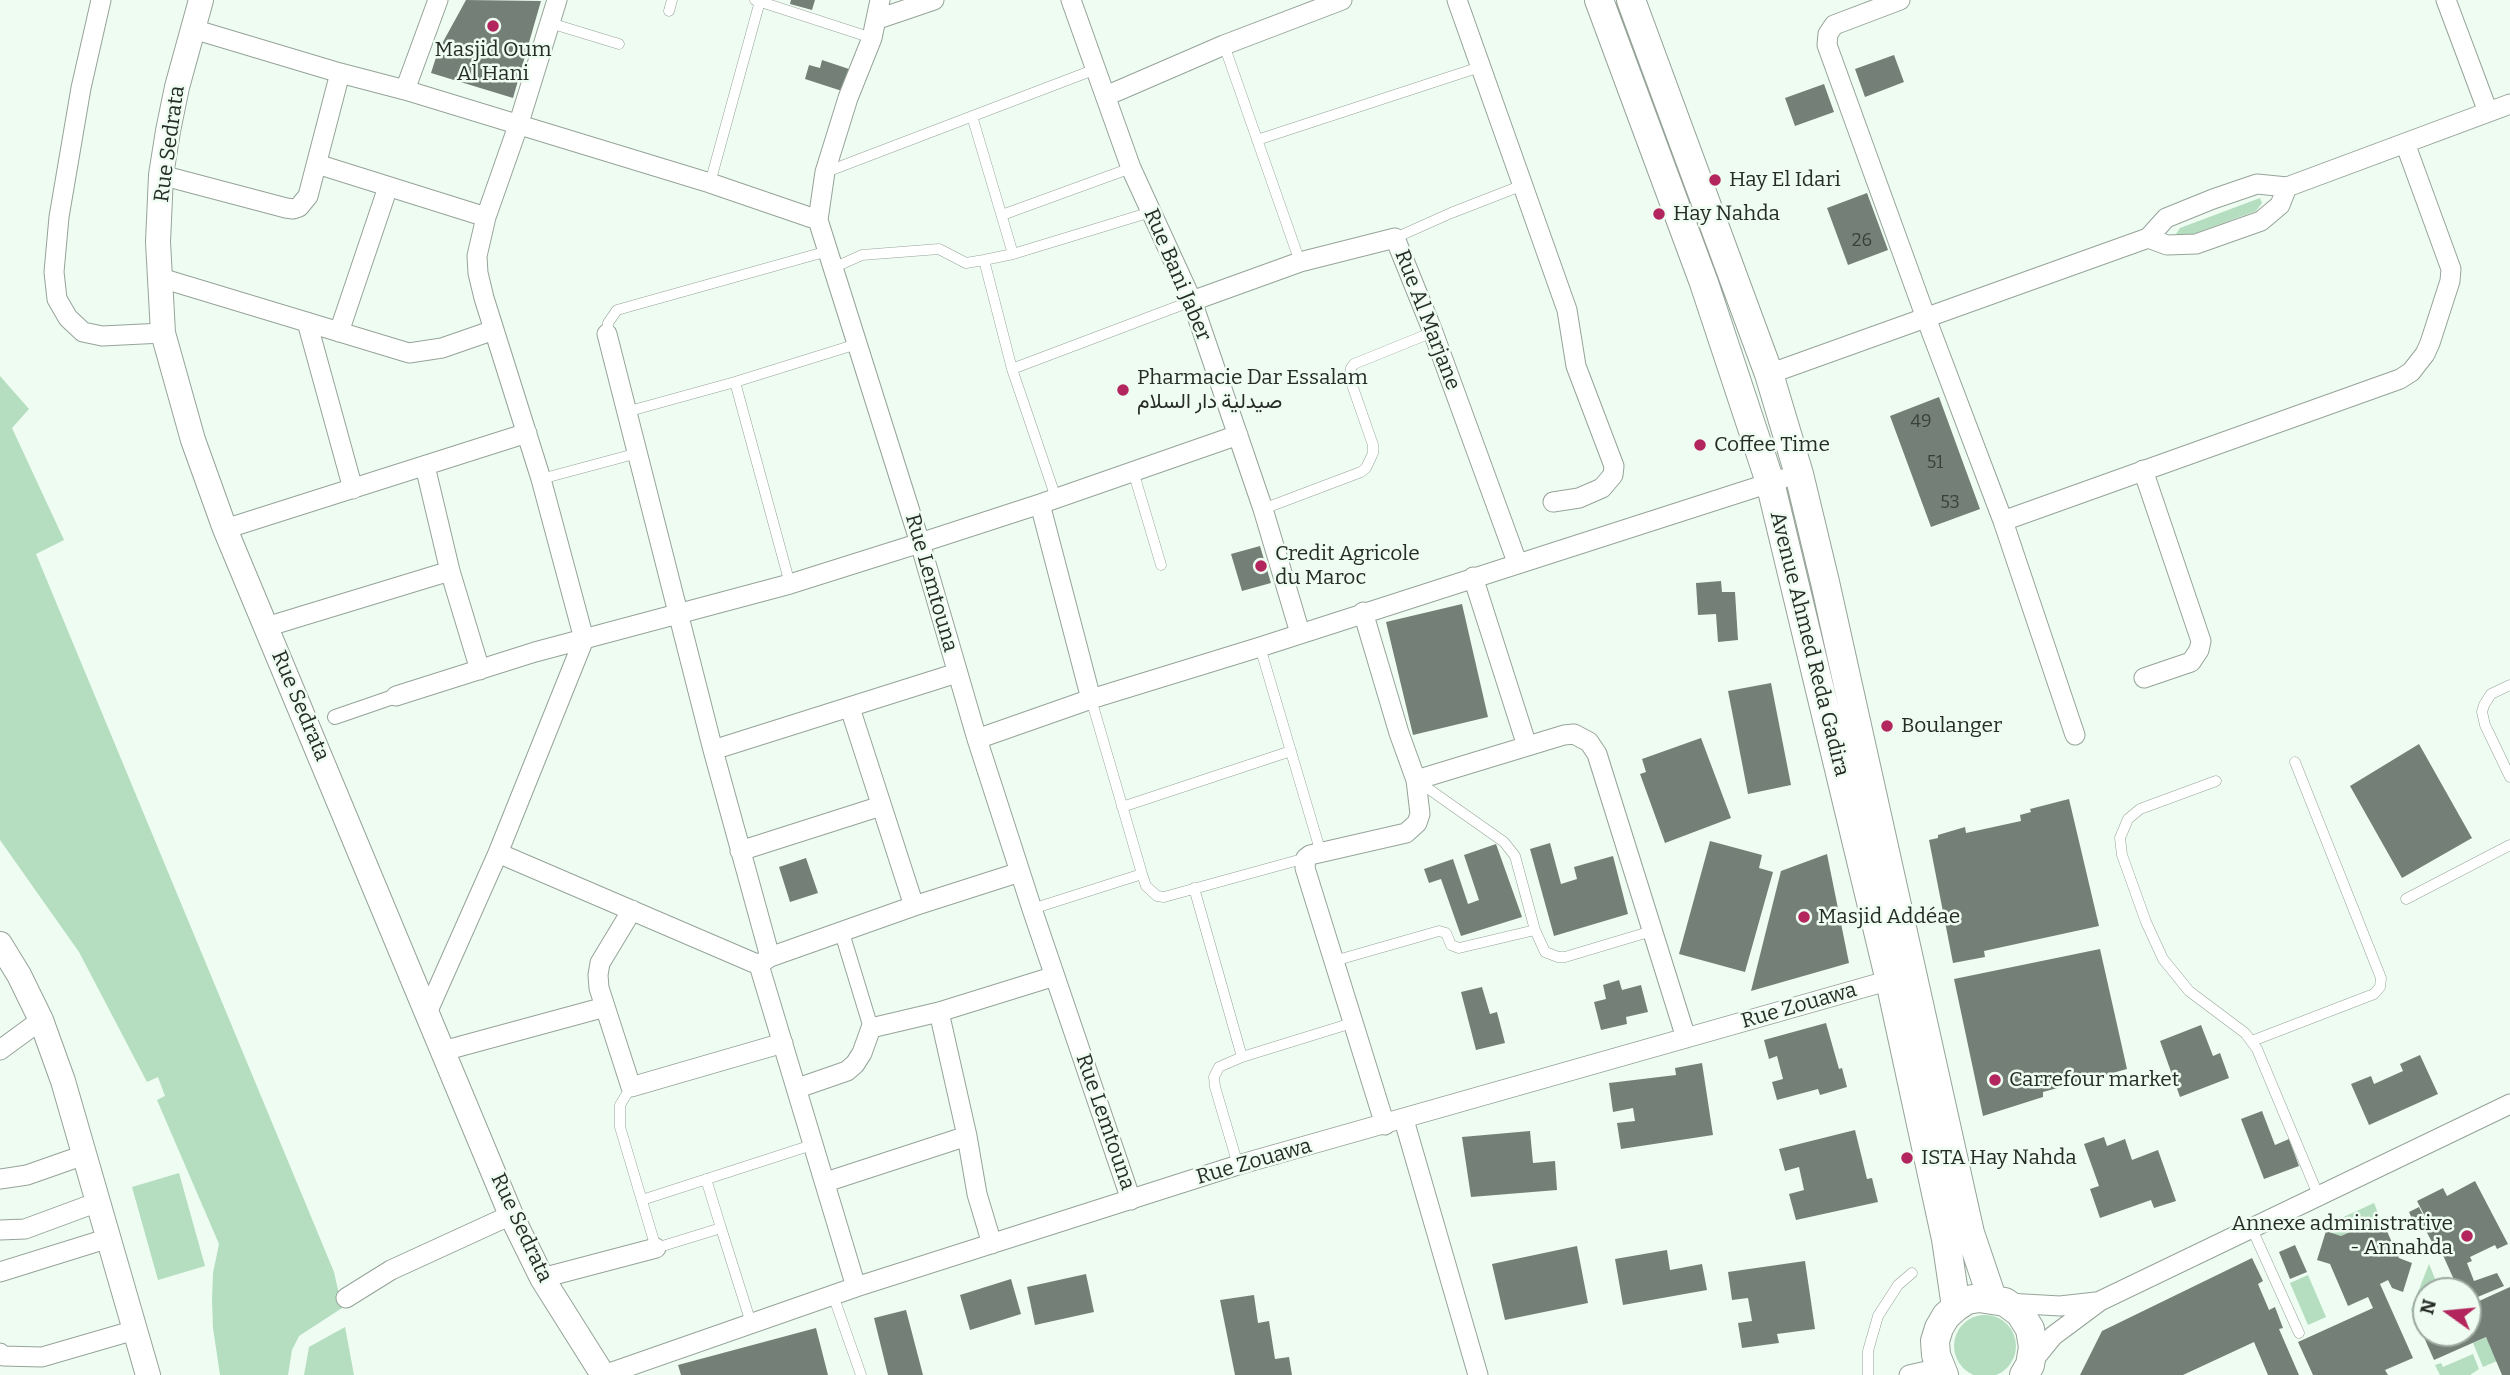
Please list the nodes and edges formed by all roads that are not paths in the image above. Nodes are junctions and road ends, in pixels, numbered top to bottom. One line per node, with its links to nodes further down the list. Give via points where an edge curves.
1 (101, 0): 57 (street, via 80,88 59,217 54,272 57,299 83,332 102,336)
2 (201, 0): 18 (street, Rue Sedrata)
3 (438, 0): 24 (street)
4 (558, 0): 17 (street)
5 (672, 0): 15 (lane)
6 (934, 0): 16 (street)
7 (1071, 0): 22 (street, Rue Bani Jaber)
8 (1342, 0): 20 (street, via 1303,11)
9 (1457, 0): 21 (street)
10 (1599, 0): 72 (main road, Avenue Ahmed Reda Gadira, via 1704,283)
11 (1631, 0): 61 (main road, Avenue Ahmed Reda Gadira)
12 (1899, 0): 52 (street, via 1834,25 1827,45)
13 (2446, 0): 27 (street)
14 (757, 1): 16 (lane); 36 (lane)
15 (669, 11)
16 (877, 19): 34 (street, Rue Lemtouna)
17 (550, 23): 19 (lane); 29 (street)
18 (193, 29): 23 (street); 35 (street, Rue Sedrata)
19 (619, 44)
20 (1224, 45): 25 (street); 30 (lane)
21 (1480, 67): 30 (lane); 37 (street)
22 (1097, 69): 25 (street, Rue Bani Jaber); 28 (lane)
23 (340, 73): 24 (street); 32 (street)
24 (405, 90): 29 (street)
25 (1106, 96): 33 (street, Rue Bani Jaber)
26 (2510, 104): 27 (street)
27 (2488, 112): 31 (street)
28 (972, 116): 34 (lane); 41 (lane)
29 (518, 126): 36 (street); 42 (street)
30 (1257, 140): 49 (lane)
31 (2406, 143): 39 (street); 68 (street, via 2451,269 2430,343 2419,364 2400,379)
32 (317, 164): 35 (street, via 308,196 293,209); 38 (street)
33 (1131, 168): 40 (street, Rue Bani Jaber); 41 (lane)
34 (825, 172): 43 (street, Rue Lemtouna)
35 (161, 175): 50 (street, Rue Sedrata)
36 (710, 183): 43 (street)
37 (1523, 185): 44 (lane); 75 (street, via 1567,310 1576,366 1614,466 1602,488)
38 (388, 187): 42 (street); 55 (street)
39 (2287, 187): 45 (street, via 2258,184 2213,199 2166,218); 45 (street, via 2280,205 2261,221 2196,244 2177,246)
40 (1151, 212): 46 (lane); 51 (street, Rue Bani Jaber)
41 (1002, 215): 46 (lane)
42 (486, 216): 54 (street, via 478,273)
43 (818, 220): 47 (street, Rue Lemtouna)
44 (1395, 238): 49 (street, Rue Al Marjane); 56 (street, Rue Al Marjane)
45 (2148, 238): 52 (street)
46 (1013, 254): 48 (lane)
47 (830, 259): 48 (lane, via 939,249 966,263); 58 (lane, via 617,310); 59 (street, Rue Lemtouna)
48 (984, 260): 60 (lane)
49 (1300, 262): 51 (street, Rue Al Marjane)
50 (161, 278): 53 (street); 57 (street, Rue Sedrata)
51 (1192, 301): 60 (lane); 65 (street, Rue Bani Jaber)
52 (1926, 318): 61 (street); 77 (street)
53 (307, 323): 55 (street); 73 (street)
54 (494, 330): 55 (street, via 442,348 409,353); 64 (street)
55 (339, 332)
56 (1433, 332): 76 (lane, via 1351,368 1350,379 1373,445 1366,468); 80 (street, Rue Al Marjane)
57 (163, 333): 78 (street, Rue Sedrata)
58 (607, 334): 63 (street)
59 (857, 344): 62 (lane); 79 (street, Rue Lemtouna)
60 (1012, 369): 74 (lane)
61 (1769, 374): 70 (main road, Avenue Ahmed Reda Gadira)
62 (735, 382): 63 (lane); 84 (lane)
63 (626, 412): 66 (street)
64 (527, 433): 67 (street); 71 (street)
65 (1238, 435): 69 (street); 76 (street, Rue Bani Jaber)
66 (638, 453): 71 (lane); 86 (street)
67 (425, 466): 73 (street); 82 (street)
68 (2143, 470): 77 (street); 93 (street, via 2201,641 2191,662)
69 (1133, 471): 74 (street); 81 (lane)
70 (1799, 474): 72 (street); 128 (main road, Avenue Ahmed Reda Gadira, via 1825,582)
71 (541, 479): 89 (street)
72 (1770, 482): 80 (street); 128 (main road, Avenue Ahmed Reda Gadira)
73 (353, 489): 78 (street)
74 (1048, 501): 79 (street); 96 (street)
75 (1553, 502)
76 (1263, 509): 88 (street, Rue Bani Jaber)
77 (2003, 521): 99 (street)
78 (225, 529): 87 (street, Rue Sedrata)
79 (920, 543): 84 (street); 92 (street, Rue Lemtouna)
80 (1517, 562): 83 (street)
81 (1161, 565)
82 (450, 571): 87 (street); 91 (street)
83 (1473, 576): 85 (street); 101 (street)
84 (790, 584): 86 (street)
85 (1363, 612): 88 (street); 106 (street)
86 (680, 614): 89 (street); 102 (street)
87 (266, 627): 131 (street, Rue Sedrata)
88 (1300, 633): 90 (street)
89 (584, 639): 91 (street); 112 (street)
90 (1260, 647): 96 (street); 103 (lane)
91 (480, 670): 95 (street)
92 (957, 673): 97 (street); 100 (street, Rue Lemtouna)
93 (2144, 678)
94 (2510, 685): 105 (lane, via 2491,694 2482,712)
95 (396, 696): 98 (street)
96 (1091, 699): 100 (street); 109 (lane)
97 (850, 708): 102 (street); 108 (street)
98 (335, 717)
99 (2076, 735)
100 (977, 739): 114 (street, Rue Lemtouna)
101 (1527, 746): 106 (street); 122 (street, via 1563,734 1582,737 1593,746)
102 (713, 750): 111 (street)
103 (1291, 751): 109 (lane); 113 (lane)
104 (2295, 762): 136 (lane, via 2381,978 2380,987 2374,994)
105 (2510, 777)
106 (1416, 780): 113 (street, via 1420,814 1412,829); 121 (lane, via 1488,830 1516,856)
107 (2216, 781): 136 (lane, via 2140,809 2123,828 2120,847 2163,959 2189,991)
108 (881, 806): 111 (street); 118 (street)
109 (1122, 807): 115 (lane)
110 (2510, 845): 117 (lane)
111 (740, 851): 125 (street)
112 (498, 853): 120 (street); 131 (street)
113 (1314, 855): 116 (lane); 126 (street, via 1305,868)
114 (1020, 872): 118 (street); 119 (street, Rue Lemtouna)
115 (1142, 874): 116 (lane, via 1157,896); 119 (lane)
116 (1194, 888): 140 (lane)
117 (2406, 899)
118 (914, 906): 123 (street)
119 (1032, 909): 127 (street, Rue Lemtouna)
120 (632, 910): 125 (street); 129 (street, via 600,963 599,988)
121 (1535, 930): 122 (lane, via 1545,952 1558,957); 126 (lane, via 1460,948 1451,945 1446,933 1439,930)
122 (1653, 931): 135 (street)
123 (842, 933): 125 (street); 134 (street)
124 (0, 944): 132 (street)
125 (765, 961): 137 (street)
126 (1334, 961): 133 (street)
127 (1055, 976): 130 (street); 154 (street, Rue Lemtouna)
128 (1901, 978): 135 (street, Rue Zouawa); 169 (main road, Avenue Ahmed Reda Gadira, via 1970,1233); 171 (main road, Avenue Ahmed Reda Gadira)
129 (605, 1007): 139 (street); 141 (street)
130 (939, 1012): 134 (street); 145 (street)
131 (427, 1013): 139 (street, Rue Sedrata)
132 (41, 1020): 138 (street); 147 (street)
133 (1352, 1023): 140 (lane); 144 (street)
134 (871, 1028): 142 (street, via 855,1065)
135 (1686, 1038): 144 (street, Rue Zouawa)
136 (2252, 1041): 152 (lane)
137 (783, 1044): 141 (street); 142 (street)
138 (0, 1050)
139 (443, 1051): 156 (street, Rue Sedrata)
140 (1242, 1056): 148 (lane, via 1219,1067 1214,1077)
141 (631, 1087): 153 (lane, via 619,1116)
142 (798, 1088): 146 (street)
143 (2510, 1104): 152 (street)
144 (1394, 1122): 148 (street, Rue Zouawa); 181 (street)
145 (967, 1136): 151 (street); 161 (street)
146 (815, 1144): 149 (lane); 151 (street)
147 (84, 1155): 150 (street); 155 (street)
148 (1238, 1166): 154 (street, Rue Zouawa)
149 (706, 1179): 153 (lane); 157 (lane)
150 (0, 1180)
151 (826, 1182): 166 (street)
152 (2319, 1197): 158 (street)
153 (642, 1200): 162 (lane)
154 (1131, 1200): 161 (street, Rue Zouawa)
155 (98, 1202): 159 (street, via 25,1229); 160 (street)
156 (511, 1215): 165 (street, Rue Sedrata); 168 (street, via 391,1270)
157 (721, 1228): 162 (lane); 172 (lane)
158 (2252, 1229): 170 (street); 174 (lane)
159 (0, 1230)
160 (109, 1238): 163 (street); 173 (street)
161 (992, 1244): 166 (street, Rue Zouawa)
162 (656, 1248): 165 (street)
163 (0, 1272)
164 (1912, 1273): 182 (lane, via 1878,1315 1868,1351)
165 (542, 1278): 179 (street, Rue Sedrata)
166 (856, 1287): 167 (street, Rue Zouawa)
167 (833, 1295): 172 (street, Rue Zouawa); 180 (lane)
168 (345, 1298)
169 (1999, 1300): 170 (street, via 2060,1306); 171 (main road, via 1967,1300); 176 (main road, via 2020,1313 2030,1329 2033,1347)
170 (2100, 1301): 176 (street, via 2053,1336)
171 (1956, 1307): 177 (main road, via 1946,1316 1936,1341)
172 (751, 1324): 179 (street, Rue Zouawa)
173 (135, 1330): 175 (street, via 42,1357); 178 (street)
174 (2299, 1333)
175 (0, 1353)
176 (2027, 1370)
177 (1942, 1371): 183 (street)
178 (148, 1375)
179 (604, 1375)
180 (861, 1375)
181 (1478, 1375)
182 (1868, 1375)
183 (1909, 1375)

